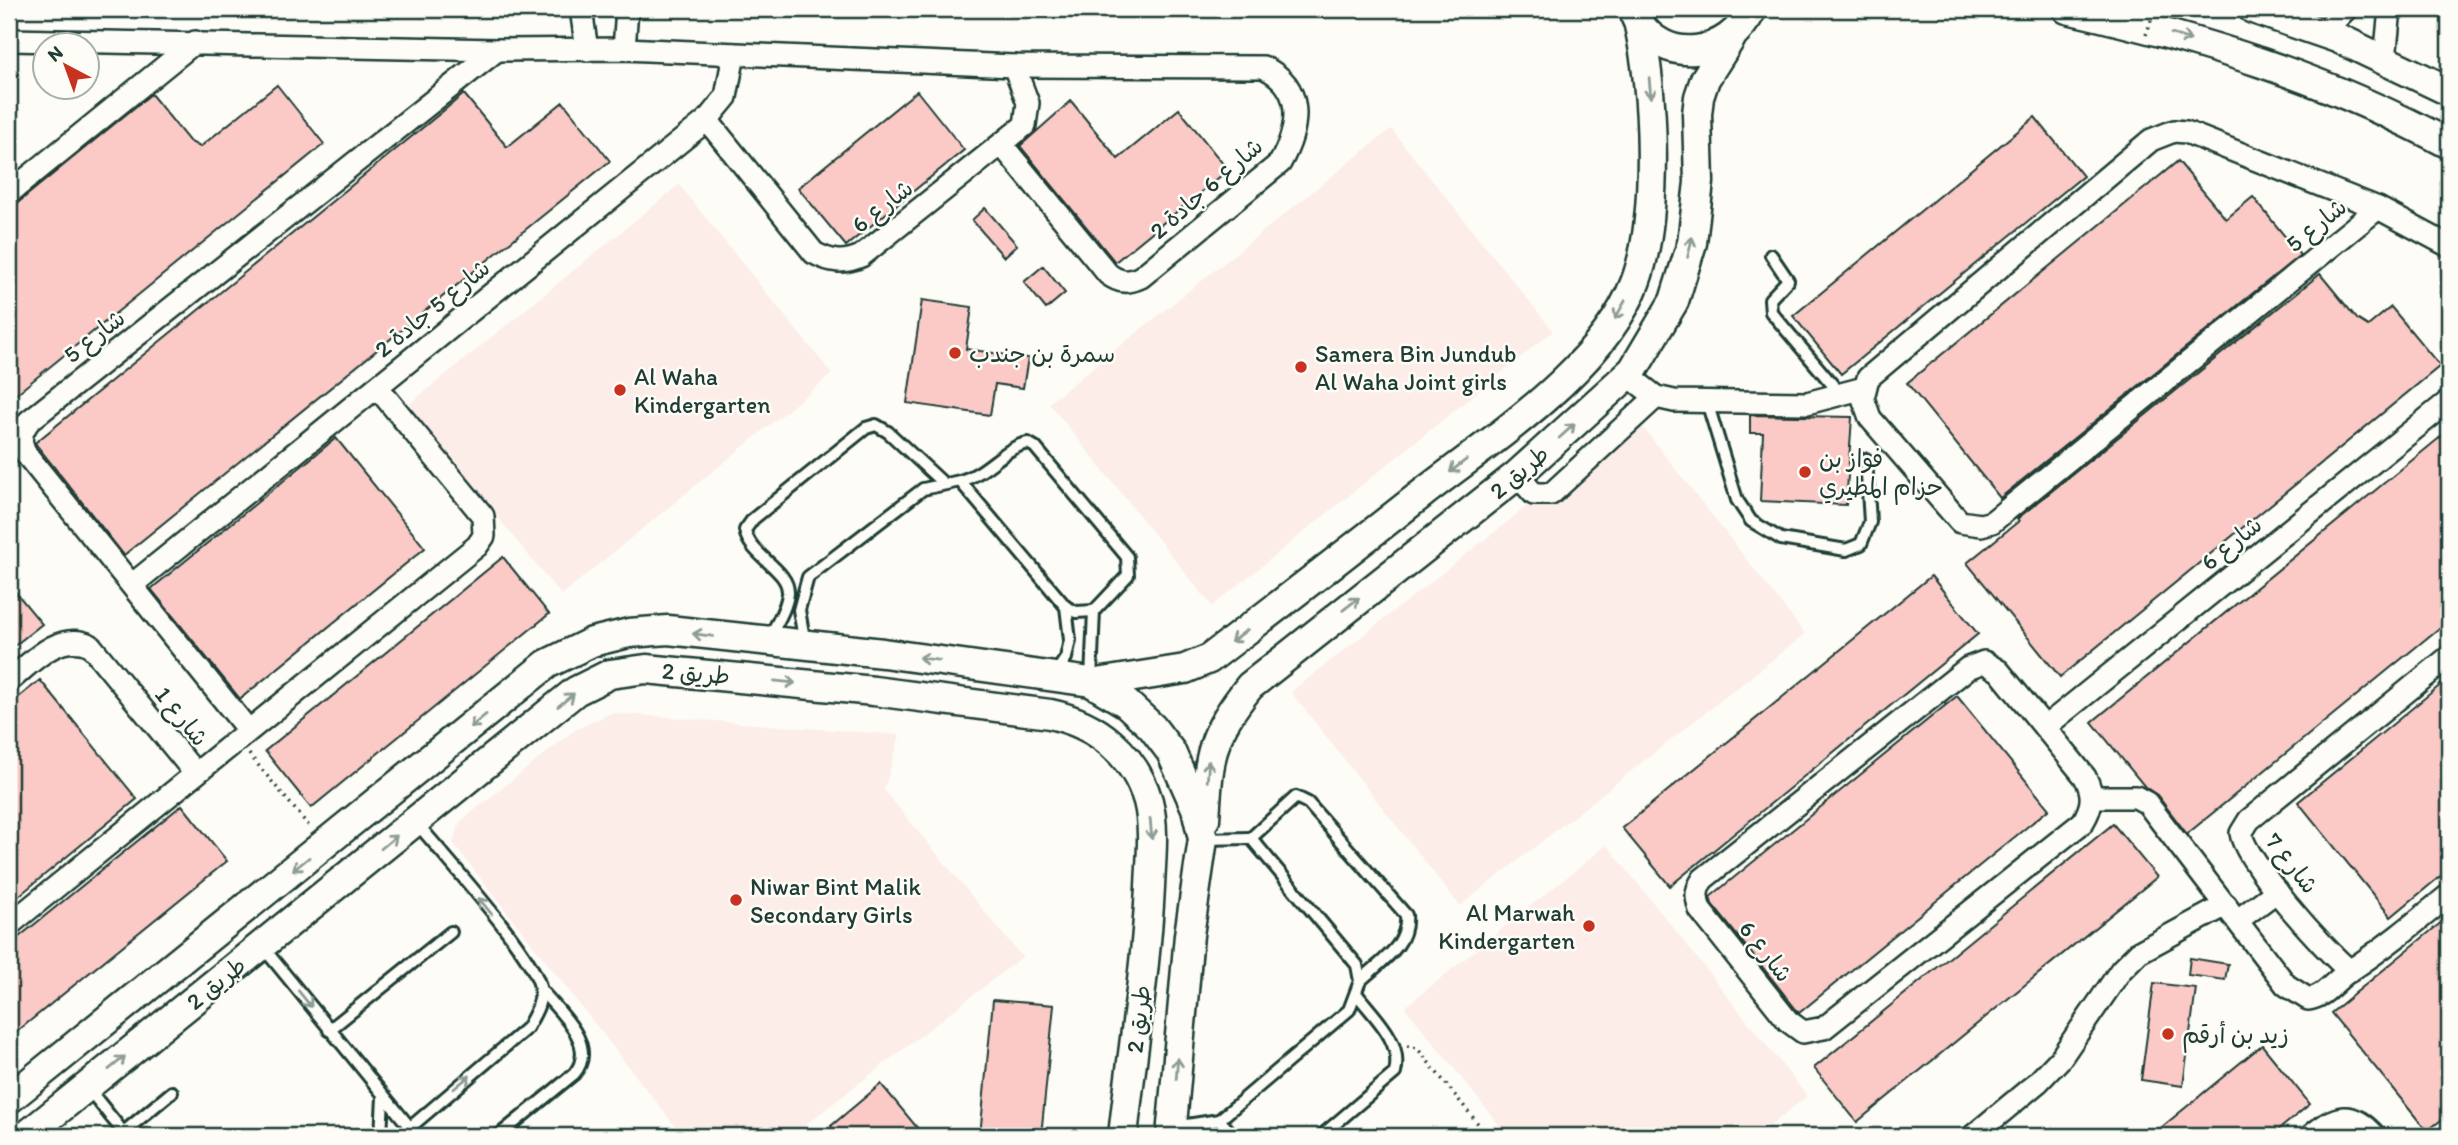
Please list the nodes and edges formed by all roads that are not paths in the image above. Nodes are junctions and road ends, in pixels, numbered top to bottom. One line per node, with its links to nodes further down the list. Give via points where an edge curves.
1 (581, 9): 15 (street)
2 (627, 9): 13 (street)
3 (1775, 9): 9 (street)
4 (2067, 9): 20 (street, one-way to 20, via 2148,27 2313,79)
5 (2253, 9): 10 (street)
6 (2346, 9): 10 (street)
7 (2390, 9): 17 (street)
8 (1634, 12): 9 (street, via 1661,43 1678,50 1706,49); 36 (street, طريق 2, one-way to 36, via 1648,65 1651,113 1646,250 1634,286 1603,341 1580,367)
9 (1741, 25): 29 (street, طريق 2, one-way to 9, via 1674,301 1692,243 1699,182 1699,97 1705,79)
10 (2322, 33): 17 (street)
11 (9, 40): 12 (street)
12 (195, 42): 14 (street); 25 (street)
13 (624, 49): 15 (street); 16 (street)
14 (497, 50): 15 (street); 43 (street, شارع 5, via 22,431 26,454)
15 (587, 50)
16 (734, 54): 18 (street); 21 (street, شارع 5 جادة 2, via 726,97)
17 (2385, 59): 19 (street)
18 (1014, 66): 23 (street, شارع 6, via 1029,115 1025,125); 23 (street, شارع 6 جادة 2, via 1263,67 1289,85 1295,119 1289,148 1268,175 1130,282 1108,274)
19 (2449, 91)
20 (2379, 110): 22 (street); 24 (street)
21 (707, 120): 23 (street, شارع 6, via 814,253 841,262 861,256); 30 (street, شارع 5 جادة 2)
22 (2449, 144)
23 (1002, 145)
24 (2449, 161)
25 (9, 193)
26 (2378, 208): 27 (street); 31 (street, شارع 5, via 2186,132 2162,134 1875,370); 31 (street, شارع 5, via 1992,522 1968,524 1952,516 1870,418)
27 (2449, 246)
28 (1771, 255): 32 (lane, via 1788,280 1770,299 1771,312)
29 (1629, 376): 33 (street); 38 (street, طريق 2, one-way to 29)
30 (377, 387): 43 (street, شارع 5 جادة 2); 60 (street, via 484,516 484,537)
31 (1864, 388): 32 (street)
32 (1842, 396): 35 (street, via 1807,403)
33 (1656, 397): 35 (street); 38 (street, via 1551,494 1534,494)
34 (2449, 401): 59 (street, شارع 6)
35 (1706, 402): 37 (lane, via 1743,511 1760,529 1782,539 1846,550 1861,544 1870,522)
36 (1488, 443): 38 (street, via 1505,440 1519,450 1522,458); 45 (street, طريق 2, one-way to 45)
37 (1867, 459)
38 (1517, 475): 47 (street, طريق 2, one-way to 38)
39 (960, 481): 40 (lane); 44 (lane); 46 (lane, via 984,473 1018,444 1035,447 1127,557 1128,575)
40 (944, 484): 41 (lane, via 923,489); 42 (lane, via 888,432 876,425 866,428 745,530 747,543)
41 (808, 577): 42 (lane, via 797,582); 49 (lane, via 799,610)
42 (784, 579): 48 (lane, via 788,591)
43 (133, 584): 60 (street, شارع 5)
44 (1066, 607): 46 (lane, via 1076,612); 54 (lane, via 1070,640 1066,658)
45 (1277, 608): 47 (street, via 1275,629 1283,639); 56 (street, طريق 2, one-way to 56, via 1209,659 1185,669)
46 (1094, 611): 56 (lane, via 1090,644)
47 (1303, 642): 66 (street, طريق 2, one-way to 47, via 1209,758 1226,715 1250,686)
48 (767, 643): 49 (street, طريق 2); 52 (street, طريق 2, one-way to 52, via 668,631 629,633 593,642)
49 (805, 646): 50 (street, طريق 2)
50 (883, 653): 53 (street, طريق 2, one-way to 50); 57 (street, via 894,668 893,677)
51 (2449, 657): 67 (street, شارع 7, via 2244,825 2242,841)
52 (547, 664): 61 (street, via 547,676 507,719 506,728); 85 (street, طريق 2, one-way to 85)
53 (979, 666): 54 (street, طريق 2); 58 (street, via 957,682 957,690)
54 (1054, 676): 56 (street, طريق 2)
55 (9, 681): 62 (street, شارع 1, via 60,643 71,640 90,645)
56 (1094, 682): 66 (street, طريق 2, via 1135,711 1171,752 1191,796)
57 (874, 691): 58 (street, طريق 2); 61 (street, طريق 2, one-way to 57, via 576,691 622,672 682,671)
58 (971, 705): 72 (street, طريق 2, one-way to 72, via 1075,719 1093,728 1126,757 1148,802 1152,836)
59 (2045, 727): 63 (street, شارع 6, via 2085,777); 63 (street, شارع 6, via 1992,665 1984,662 1968,668 1703,879 1695,894 1700,911 1788,1021 1811,1032 1824,1028 2083,822)
60 (242, 734): 62 (street)
61 (515, 741): 64 (street, طريق 2)
62 (195, 773): 70 (street, شارع 1)
63 (2092, 797): 69 (street, via 2136,797 2147,803)
64 (415, 820): 74 (street, طريق 2, one-way to 64); 77 (lane, one-way to 64, via 528,959)
65 (1251, 838): 66 (lane); 76 (lane, via 1357,965); 76 (lane, via 1296,797 1308,803 1406,915 1408,929 1402,943)
66 (1203, 839): 73 (street, طريق 2)
67 (2277, 891): 69 (street); 75 (street, شارع 7)
68 (2449, 895): 75 (street)
69 (2232, 913): 75 (street, via 2286,985 2301,997 2320,996); 98 (street, via 2139,952 2121,970 2060,1059)
70 (9, 925)
71 (452, 932): 80 (lane)
72 (1148, 932): 73 (street, via 1159,945 1169,948); 79 (street, طريق 2)
73 (1189, 935): 81 (street, طريق 2)
74 (262, 946): 80 (lane, one-way to 80); 82 (street, طريق 2, one-way to 74)
75 (2350, 971)
76 (1360, 981): 78 (lane)
77 (541, 990): 87 (lane, one-way to 77, via 527,1028); 94 (lane, via 579,1037 581,1063 574,1074)
78 (1356, 993): 86 (lane, via 1349,1010); 97 (lane, via 1395,1043 1395,1073)
79 (1137, 1027): 81 (street, via 1155,1013 1164,1015); 95 (street, طريق 2)
80 (329, 1030): 84 (lane)
81 (1179, 1034): 88 (street, طريق 2, one-way to 81)
82 (87, 1087): 89 (lane); 90 (street, طريق 2)
83 (172, 1092): 89 (lane)
84 (383, 1097): 87 (lane); 91 (lane)
85 (9, 1099)
86 (1219, 1120): 88 (lane); 96 (lane)
87 (410, 1126): 92 (lane); 93 (lane)
88 (1172, 1132)
89 (121, 1134)
90 (26, 1136)
91 (381, 1136)
92 (400, 1136)
93 (418, 1136)
94 (498, 1136)
95 (1123, 1136)
96 (1234, 1136)
97 (1321, 1136)
98 (1973, 1136)
99 (2311, 1136): 100 (street, via 2328,1122 2350,1118 2362,1121)
100 (2375, 1136)

